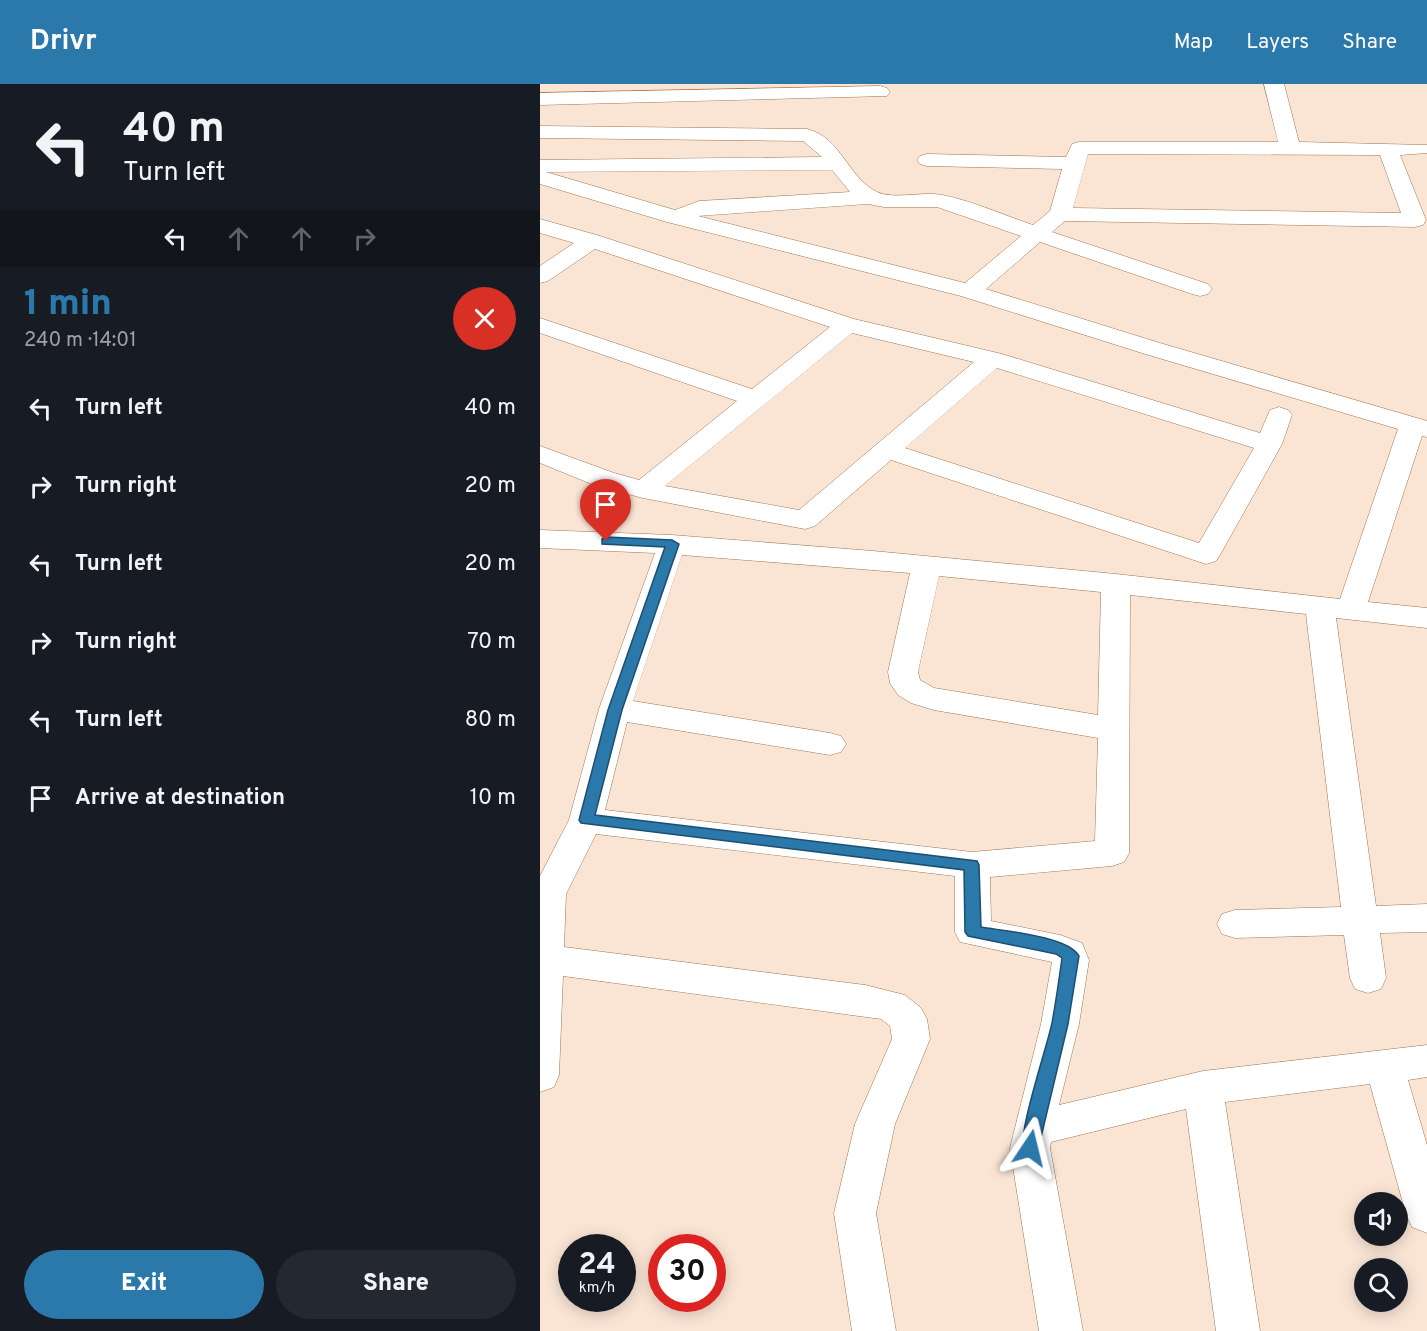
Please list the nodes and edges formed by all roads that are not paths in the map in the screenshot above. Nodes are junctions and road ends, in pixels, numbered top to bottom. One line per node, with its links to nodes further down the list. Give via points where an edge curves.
1 (545, 84): 4 (street)
2 (1274, 84): 7 (street)
3 (880, 92): 5 (street)
4 (540, 94)
5 (540, 99)
6 (540, 132): 11 (street, via 796,133 813,137)
7 (1290, 148): 9 (street); 12 (street, via 1079,148)
8 (1420, 149): 9 (street)
9 (1388, 150): 16 (street, via 1415,220)
10 (927, 160): 12 (street)
11 (838, 163): 13 (street); 15 (street)
12 (1074, 164): 16 (street)
13 (540, 166)
14 (540, 177): 17 (street)
15 (869, 197): 17 (street, via 699,208); 19 (street, via 940,201)
16 (1060, 214): 19 (street)
17 (675, 216): 23 (street)
18 (540, 226): 20 (street)
19 (1036, 234): 22 (street); 23 (street)
20 (592, 241): 21 (street); 25 (street)
21 (540, 276)
22 (1200, 289)
23 (969, 291): 29 (street)
24 (540, 325): 27 (street)
25 (847, 325): 26 (street); 27 (street)
26 (993, 359): 30 (street); 31 (street)
27 (756, 399): 33 (street)
28 (1279, 415): 30 (street)
29 (1420, 427): 38 (street)
30 (1269, 444): 31 (street, via 1206,555)
31 (889, 451): 33 (street, via 805,520)
32 (540, 454): 33 (street, via 604,479)
33 (643, 489)
34 (540, 539): 35 (street)
35 (672, 544): 36 (street); 40 (street)
36 (926, 567): 37 (street); 41 (street, via 903,672 912,691 934,699)
37 (1116, 583): 38 (street); 41 (street)
38 (1336, 608): 39 (street); 46 (street)
39 (1427, 618)
40 (615, 710): 42 (street); 43 (street)
41 (1113, 729): 44 (street, via 1112,853)
42 (830, 744)
43 (586, 820): 44 (street); 48 (street, via 548,894)
44 (972, 865): 54 (street, via 973,932 1060,948 1071,956 1060,1024)
45 (1427, 918): 46 (street)
46 (1360, 921): 47 (street); 49 (street)
47 (1234, 924)
48 (546, 959): 52 (street); 56 (street, via 865,1000 892,1006 908,1019 911,1039 875,1124 855,1213)
49 (1368, 978)
50 (1427, 1061): 51 (street)
51 (1384, 1065): 53 (street); 55 (street)
52 (540, 1075)
53 (1203, 1088): 54 (street); 58 (street)
54 (1033, 1129): 57 (street, via 1030,1148)
55 (1427, 1214)
56 (874, 1331)
57 (1061, 1331)
58 (1238, 1331)

